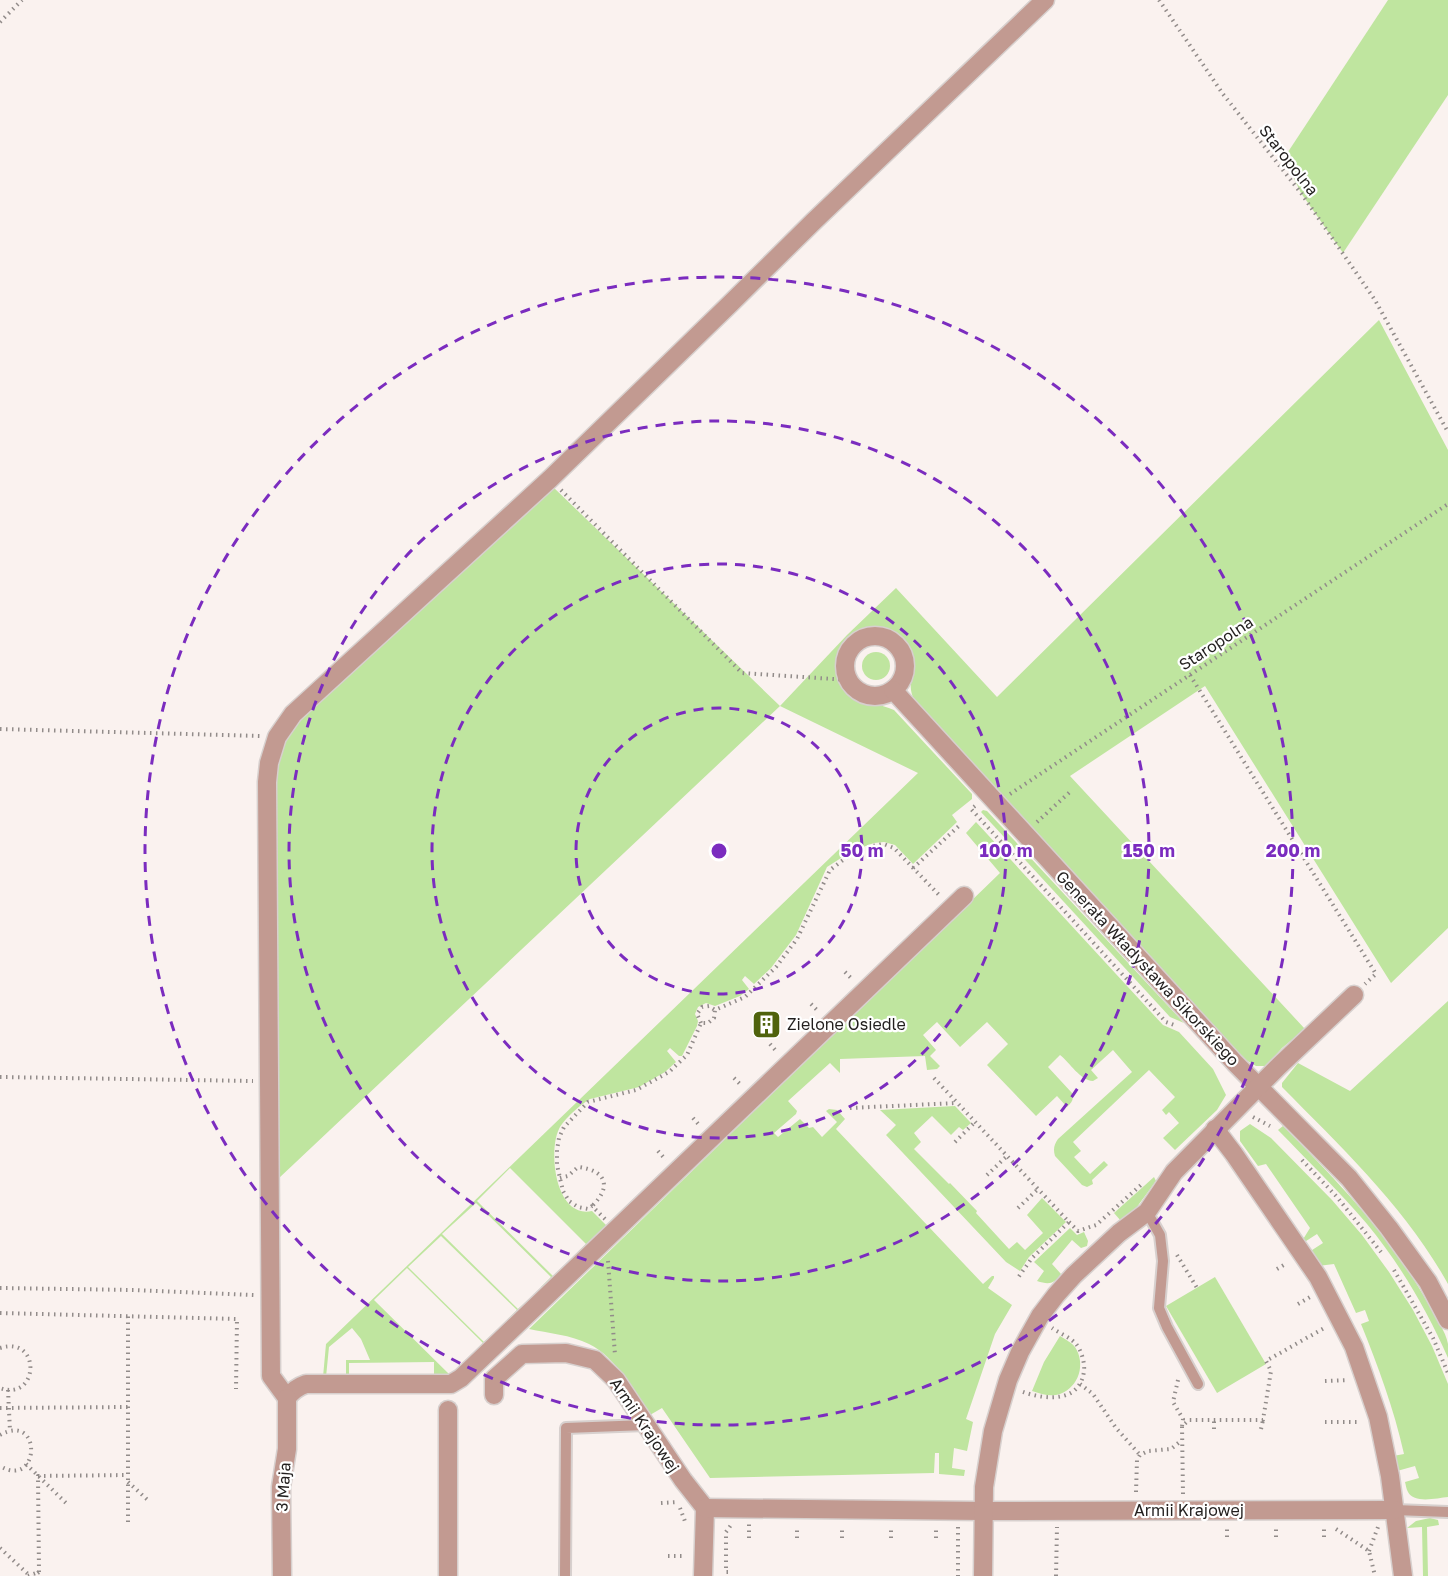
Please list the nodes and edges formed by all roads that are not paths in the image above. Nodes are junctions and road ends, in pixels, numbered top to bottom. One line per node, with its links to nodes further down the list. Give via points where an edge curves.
1 (1045, 0): 11 (street, via 550,479 293,714 277,737 267,782 271,1376)
2 (893, 690): 2 (street, via 904,675 899,648 883,637 864,638 856,643 849,651 845,670 855,688 874,696); 5 (street, Generała Władysława Sikorskiego)
3 (957, 902): 11 (street, via 461,1378 451,1384 306,1384)
4 (1354, 995): 5 (street)
5 (1258, 1087): 6 (street); 8 (street, Generała Władysława Sikorskiego, via 1349,1178 1428,1282)
6 (1215, 1129): 7 (street, via 1174,1172); 15 (street, via 1318,1277 1353,1347 1378,1417 1390,1476)
7 (1147, 1212): 9 (lane, via 1160,1235 1163,1261 1159,1308); 16 (street, via 1074,1275 1040,1316 1020,1352 993,1431)
8 (1448, 1320)
9 (1198, 1384)
10 (494, 1395): 13 (street, Armii Krajowej, via 494,1379 522,1354 566,1353 595,1360 616,1380)
11 (287, 1398): 18 (street, 3 Maja, via 281,1487)
12 (448, 1410): 19 (street)
13 (646, 1425): 14 (street, Armii Krajowej); 20 (lane, via 566,1428)
14 (705, 1508): 16 (street, Armii Krajowej); 21 (street)
15 (1391, 1510): 16 (street, Armii Krajowej); 17 (lane); 23 (street)
16 (983, 1511): 22 (street)
17 (1448, 1512)
18 (282, 1576)
19 (448, 1576)
20 (565, 1576)
21 (703, 1576)
22 (983, 1576)
23 (1403, 1576)

